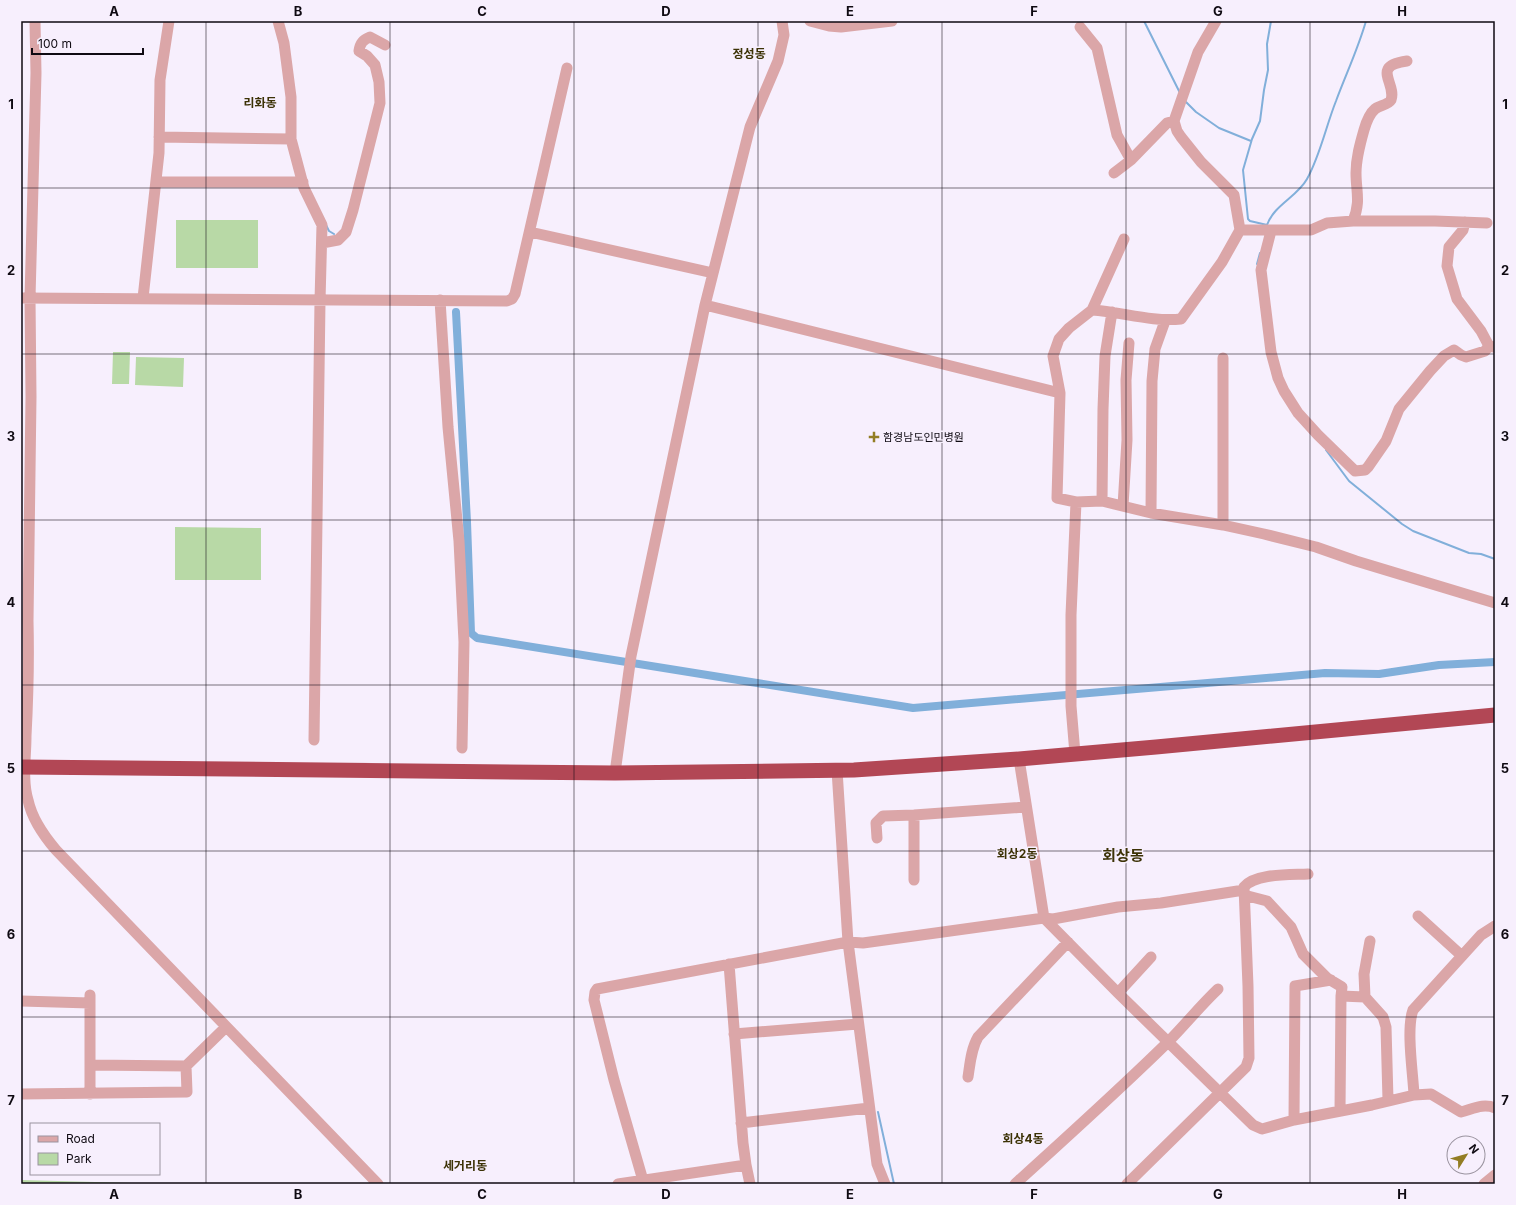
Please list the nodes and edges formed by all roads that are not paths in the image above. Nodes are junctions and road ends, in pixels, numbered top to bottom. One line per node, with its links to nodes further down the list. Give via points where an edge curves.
1 (35, 21): 28 (street, via 36,73)
2 (169, 21): 13 (street, via 160,80)
3 (278, 21): 14 (street, via 284,42 291,96)
4 (782, 21): 27 (street, via 784,35 778,61 750,127)
5 (810, 21): 6 (street, via 842,27)
6 (892, 21)
7 (1216, 21): 12 (street, via 1198,52)
8 (1080, 27): 15 (street, via 1097,48 1117,136)
9 (385, 45): 26 (street, via 370,37 360,44 359,51 375,65 380,103 354,210 346,232 338,240)
10 (1407, 61): 19 (street, via 1394,64 1389,69 1387,75 1391,99 1373,110 1364,128 1356,176 1358,204)
11 (567, 68): 24 (street)
12 (1174, 121): 15 (street, via 1167,123); 22 (street, via 1177,131 1201,162 1234,195)
13 (159, 137): 14 (street); 17 (street)
14 (291, 139): 18 (street)
15 (1131, 160): 16 (street)
16 (1114, 173)
17 (156, 182): 18 (street); 29 (street)
18 (303, 182): 26 (street, via 322,225)
19 (1353, 221): 20 (street); 23 (street, via 1327,223 1311,230)
20 (1465, 222): 21 (street); 37 (street, via 1463,230 1449,247 1447,266 1457,299)
21 (1487, 223)
22 (1240, 230): 23 (street); 35 (street, via 1222,262 1181,320)
23 (1271, 231): 37 (street, via 1260,267 1271,352 1278,378 1298,412 1355,471 1368,468 1386,441 1399,409 1444,356 1454,350 1466,357)
24 (530, 232): 27 (street); 30 (street, via 512,298 502,302)
25 (1124, 240): 33 (street)
26 (322, 243): 31 (street)
27 (713, 273): 32 (street)
28 (26, 298): 29 (street); 46 (street, via 31,397)
29 (143, 298): 31 (street)
30 (440, 300): 31 (street); 49 (street, via 448,427 459,541 464,642)
31 (320, 301): 48 (street)
32 (705, 305): 39 (street); 54 (street, via 631,656)
33 (1092, 310): 34 (street); 39 (street, via 1059,339 1053,356)
34 (1112, 312): 35 (street); 40 (street, via 1105,356)
35 (1165, 321): 43 (street, via 1155,349 1152,380)
36 (1129, 343): 42 (street)
37 (1492, 347)
38 (1223, 358): 44 (street)
39 (1060, 392): 41 (street, via 1057,498)
40 (1102, 501): 41 (street); 42 (street)
41 (1076, 502): 50 (street, via 1071,615 1071,706)
42 (1123, 506): 43 (street)
43 (1151, 513): 44 (street)
44 (1223, 525): 45 (street, via 1316,547)
45 (1495, 603)
46 (25, 621): 52 (street, via 29,652)
47 (1495, 715): 50 (highway)
48 (314, 740)
49 (462, 748)
50 (1075, 754): 51 (highway)
51 (1019, 759): 53 (highway); 55 (street)
52 (23, 767): 54 (highway); 77 (street, via 29,805 50,842)
53 (837, 770): 54 (highway); 65 (street)
54 (615, 773)
55 (1025, 807): 56 (street); 62 (street)
56 (914, 815): 57 (street, via 883,816 876,823); 59 (street)
57 (877, 838)
58 (1308, 874): 60 (street, via 1270,876 1247,884)
59 (914, 880)
60 (1244, 893): 62 (street); 70 (street, via 1267,901 1291,927 1303,954); 83 (street, via 1249,1058 1246,1067)
61 (1418, 916): 67 (street)
62 (1044, 918): 65 (street, via 863,943); 66 (street)
63 (1495, 926): 67 (street, via 1481,935)
64 (1370, 941): 74 (street, via 1364,974)
65 (848, 942): 69 (street); 76 (street)
66 (1068, 942): 72 (street); 82 (street, via 978,1037)
67 (1462, 956): 86 (street, via 1414,1010 1410,1018)
68 (1151, 957): 72 (street)
69 (729, 964): 78 (street); 96 (street, via 601,988 595,992 594,1000 614,1080)
70 (1331, 980): 73 (street, via 1342,988); 91 (street, via 1295,986)
71 (1218, 989): 79 (street)
72 (1118, 993): 79 (street)
73 (1341, 996): 74 (street); 90 (street)
74 (1364, 997): 87 (street, via 1383,1017 1386,1027)
75 (21, 1001): 80 (street, via 90,999)
76 (858, 1024): 78 (street); 88 (street)
77 (226, 1026): 81 (street); 94 (street)
78 (734, 1034): 92 (street)
79 (1168, 1042): 83 (street); 102 (street)
80 (90, 1065): 81 (street); 85 (street)
81 (186, 1066): 85 (street, via 187,1092)
82 (968, 1077)
83 (1221, 1093): 91 (street, via 1252,1125 1262,1129); 103 (street)
84 (21, 1094): 85 (street)
85 (90, 1094)
86 (1414, 1095): 87 (street); 89 (street, via 1431,1094 1461,1112 1488,1105)
87 (1388, 1100): 90 (street)
88 (869, 1108): 92 (street); 101 (street, via 877,1164)
89 (1495, 1108)
90 (1340, 1111): 91 (street)
91 (1294, 1120)
92 (741, 1123): 93 (street)
93 (746, 1165): 96 (street); 100 (street)
94 (366, 1170): 97 (street); 98 (street)
95 (1495, 1175): 104 (street)
96 (643, 1182): 99 (street)
97 (365, 1184)
98 (378, 1184)
99 (618, 1184)
100 (750, 1184)
101 (885, 1184)
102 (1015, 1184)
103 (1127, 1184)
104 (1484, 1184)

